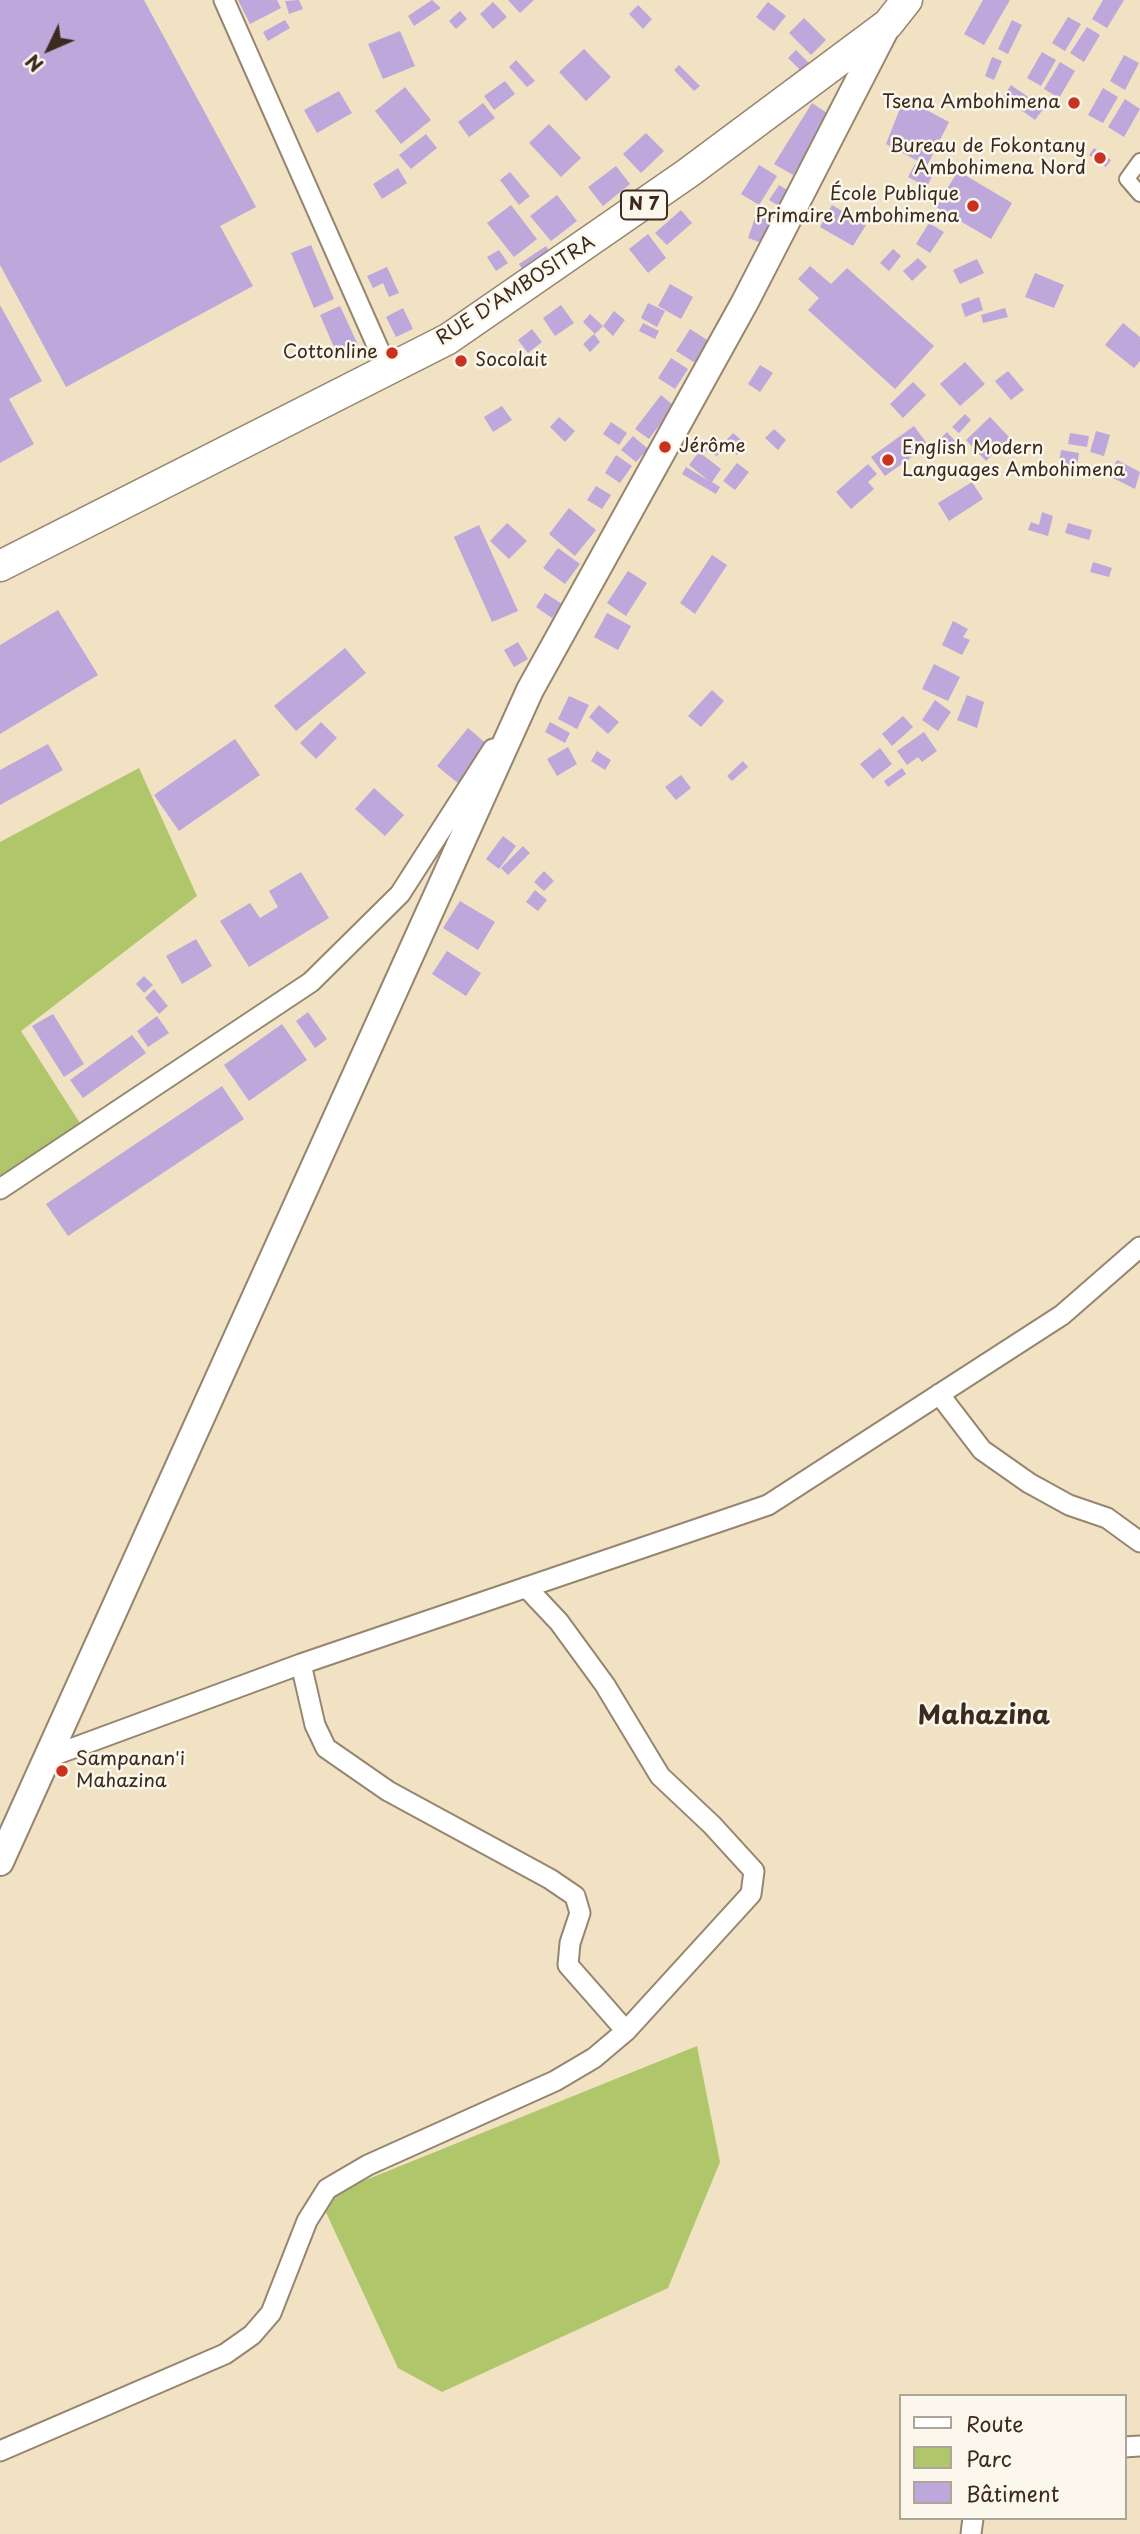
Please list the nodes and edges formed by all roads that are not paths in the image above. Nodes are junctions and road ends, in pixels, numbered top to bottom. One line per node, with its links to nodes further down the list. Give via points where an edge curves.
1 (224, 0): 6 (street)
2 (907, 0): 3 (main road, N 7)
3 (888, 24): 6 (main road, RUE D'AMBOSITRA / N 7, via 499,306 448,339); 8 (main road, via 745,302)
4 (1140, 161): 5 (street, via 1127,179)
5 (1140, 194)
6 (387, 368): 7 (main road, RUE D'AMBOSITRA / N 7)
7 (0, 566)
8 (530, 690): 9 (street, via 400,894 311,982); 15 (main road)
9 (0, 1189)
10 (1140, 1247): 11 (street, via 1062,1315)
11 (939, 1394): 12 (street, via 982,1450 1029,1483 1069,1505 1107,1518); 13 (street, via 768,1506)
12 (1140, 1542)
13 (526, 1587): 14 (street); 17 (street, via 559,1622 605,1685 660,1776 754,1871 751,1894)
14 (302, 1664): 15 (street); 17 (street, via 315,1725 326,1748 388,1791 575,1896 580,1913 568,1965)
15 (49, 1758): 16 (main road)
16 (0, 1861)
17 (626, 2031): 18 (street, via 594,2058 555,2081 368,2165 327,2189 307,2221 271,2313 252,2335 225,2354)
18 (0, 2451)

